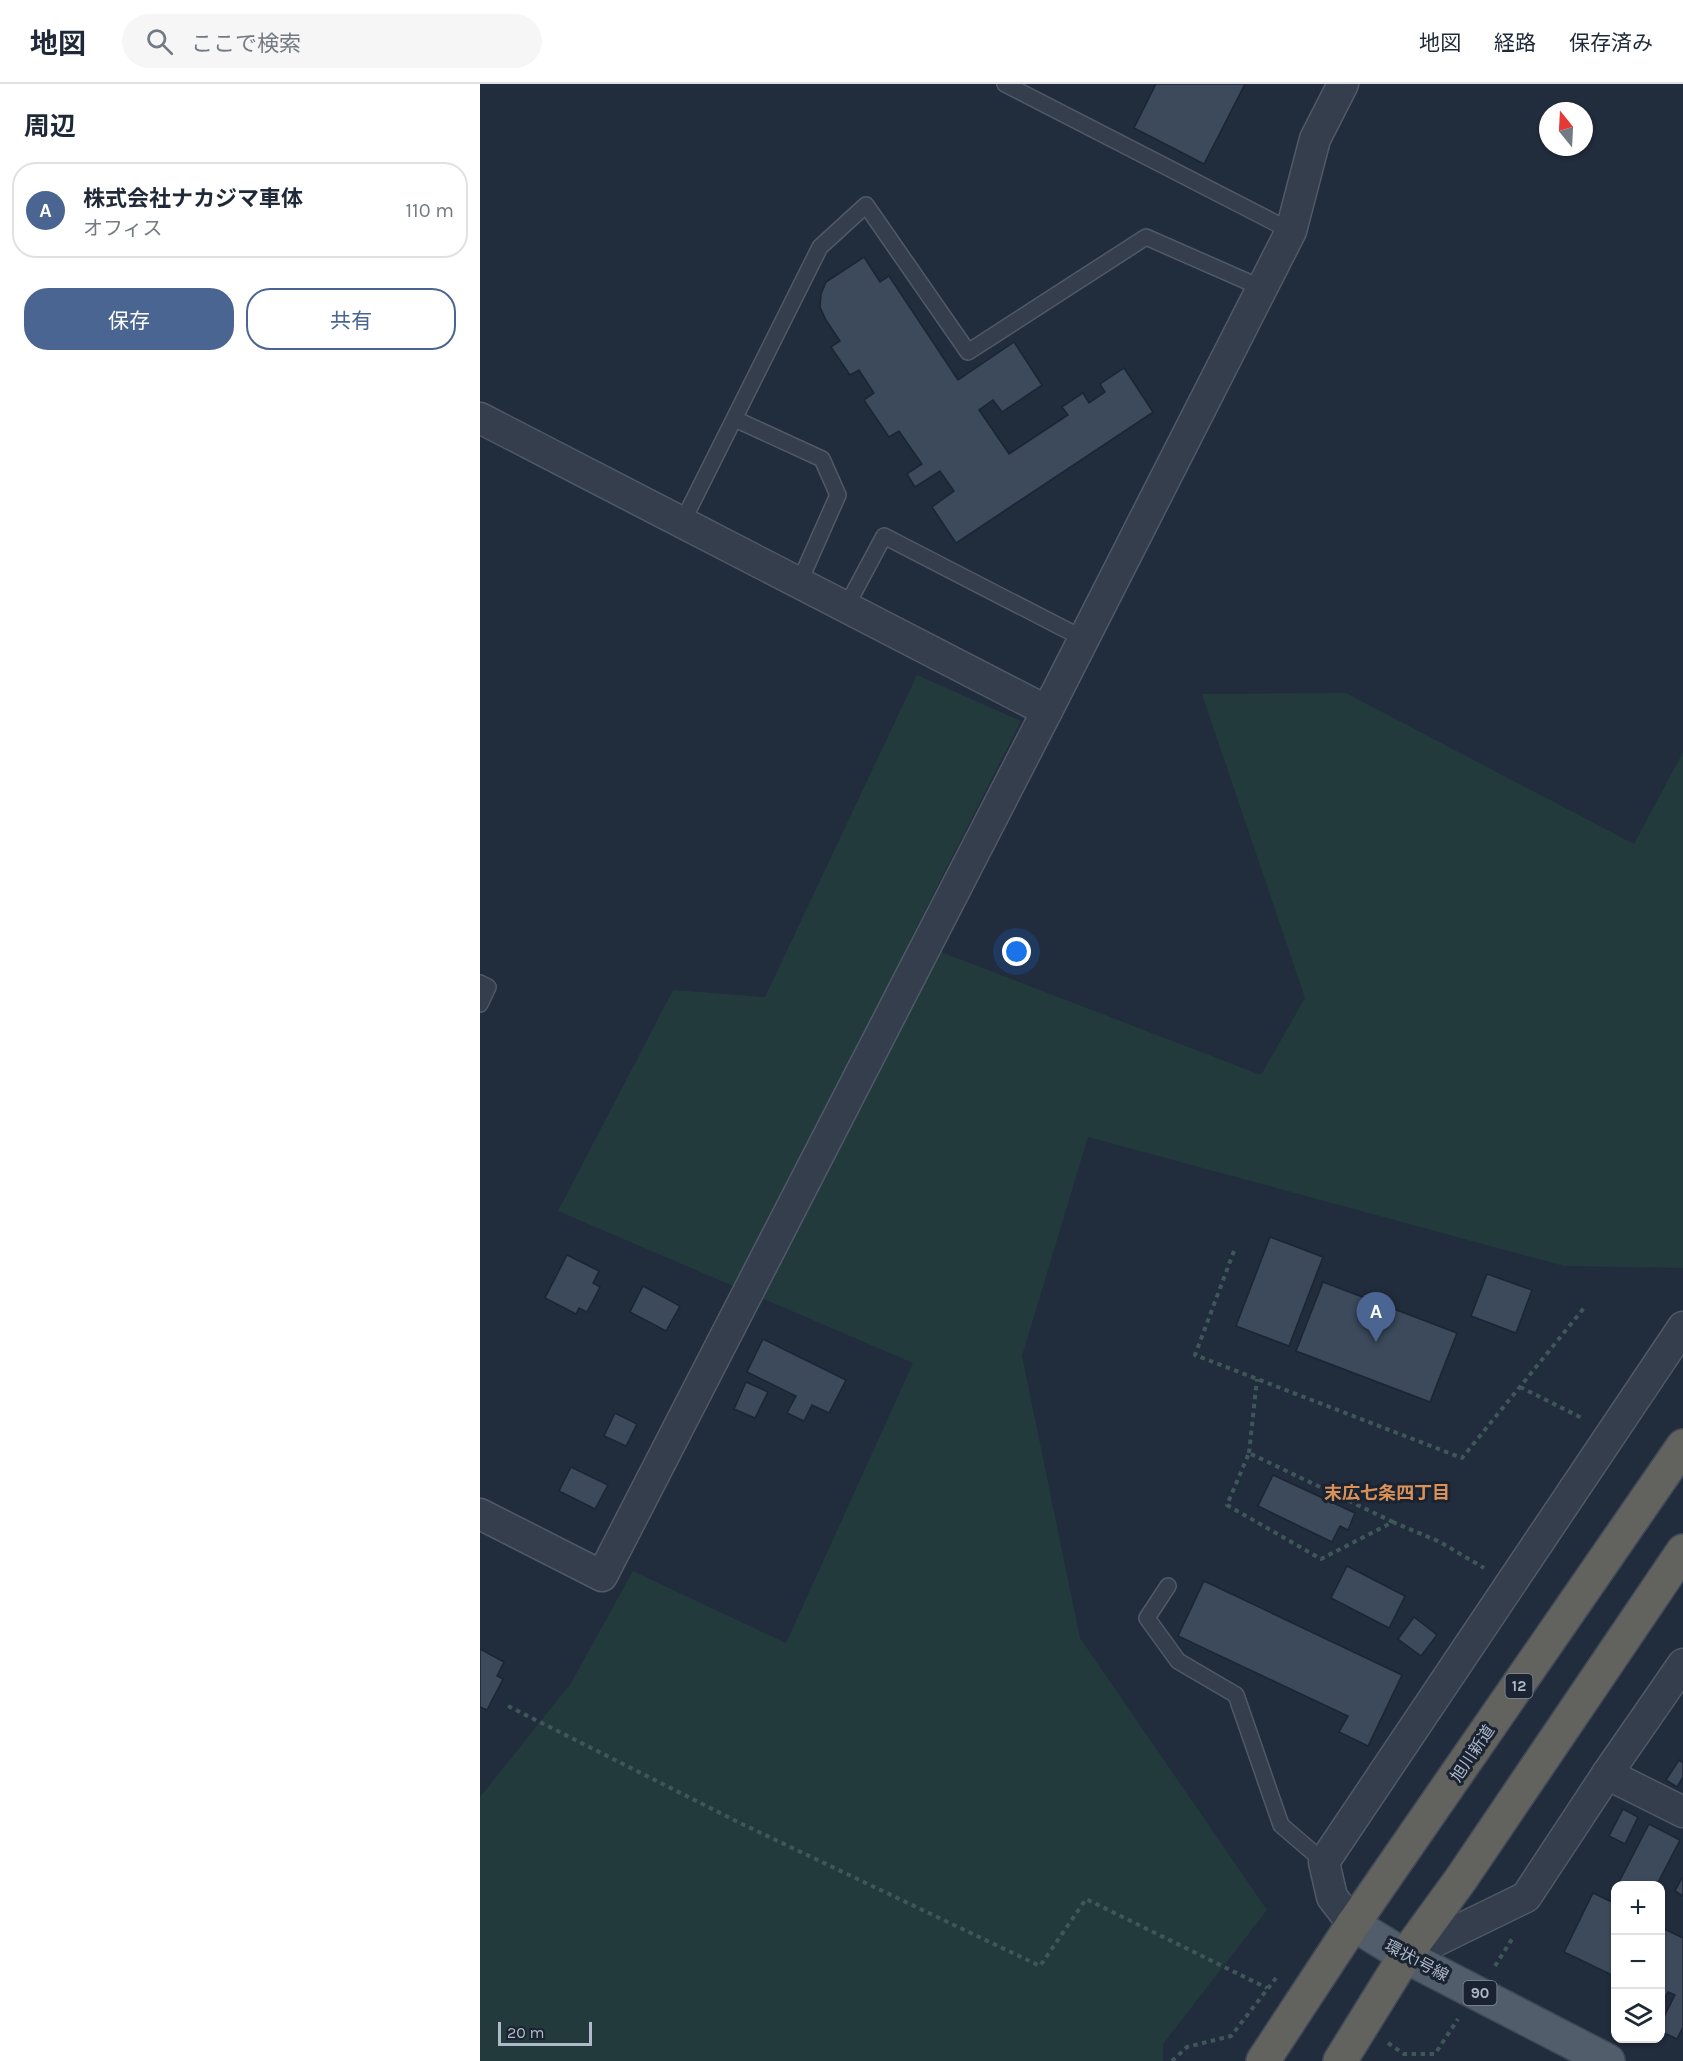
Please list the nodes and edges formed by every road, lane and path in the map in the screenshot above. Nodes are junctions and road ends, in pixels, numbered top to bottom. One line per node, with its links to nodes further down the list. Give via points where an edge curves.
1 (1005, 84): 3 (lane)
2 (1343, 84): 3 (street, via 1315,140)
3 (1291, 231): 4 (street)
4 (1262, 288): 6 (lane, via 1146,237 968,352 866,205 820,247); 10 (street)
5 (480, 418): 7 (street)
6 (735, 419): 7 (lane); 8 (lane, via 822,459 838,495)
7 (682, 523): 8 (street)
8 (799, 583): 9 (street)
9 (846, 607): 10 (lane, via 884,536); 11 (street)
10 (1084, 639): 11 (street)
11 (1047, 711): 22 (street, via 602,1576)
12 (480, 983): 13 (lane, via 488,987)
13 (480, 1004)
14 (1234, 1251): 17 (path, via 1195,1355)
15 (1584, 1308): 18 (path)
16 (1683, 1327): 19 (street)
17 (1257, 1379): 18 (path, via 1462,1458); 21 (path)
18 (1520, 1387): 19 (path)
19 (1612, 1432): 25 (street)
20 (1683, 1446): 32 (highway, 旭川新道 / 12)
21 (1249, 1453): 23 (path); 23 (path, via 1227,1505 1321,1559)
22 (480, 1514)
23 (1393, 1522): 25 (path, via 1440,1542)
24 (1683, 1551): 33 (highway)
25 (1510, 1583): 31 (street)
26 (1168, 1586): 31 (lane, via 1147,1618 1178,1661 1236,1695 1281,1825)
27 (1683, 1664): 29 (street)
28 (508, 1706): 34 (path, via 740,1823 1040,1966 1086,1899)
29 (1606, 1774): 30 (street); 33 (street, via 1526,1897)
30 (1683, 1812)
31 (1324, 1862): 32 (street, via 1332,1897)
32 (1353, 1924): 33 (main road, 環状1号線 / 90); 38 (highway, 旭川新道 / 12)
33 (1406, 1956): 36 (main road, 環状1号線 / 90); 39 (highway)
34 (1267, 1988)
35 (1231, 2036): 37 (path, via 1187,2047)
36 (1599, 2059)
37 (1172, 2061)
38 (1263, 2061)
39 (1340, 2061)

